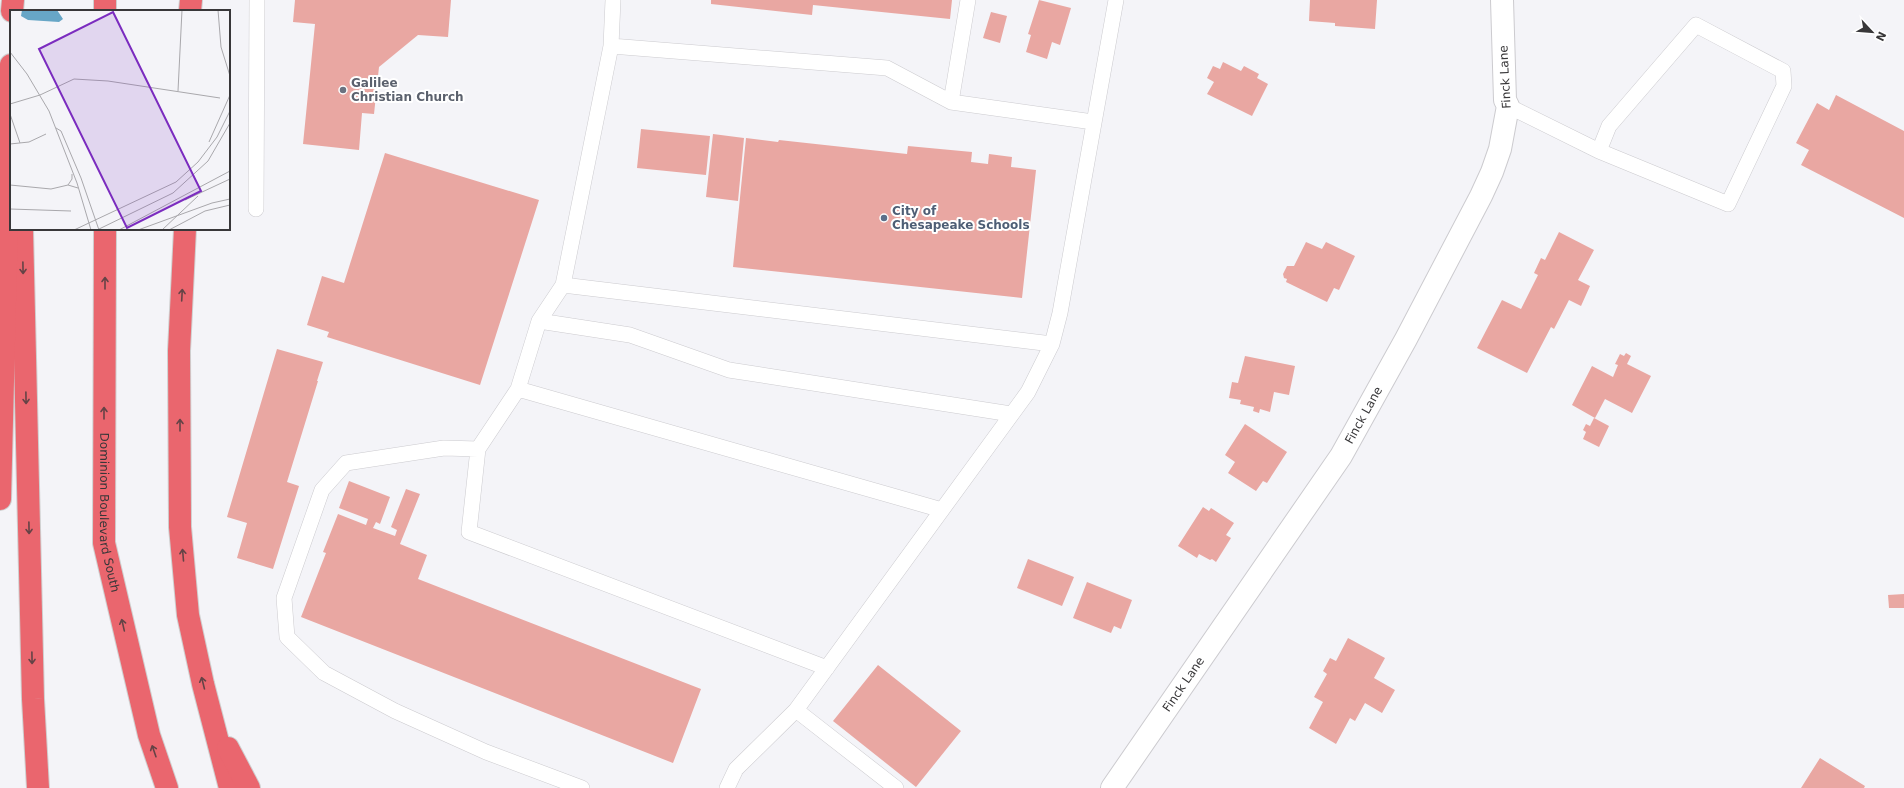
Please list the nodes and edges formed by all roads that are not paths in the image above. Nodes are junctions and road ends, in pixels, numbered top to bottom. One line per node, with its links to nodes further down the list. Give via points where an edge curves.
1 (13, 0): 8 (highway)
2 (191, 0): 9 (highway)
3 (257, 0): 16 (lane)
4 (613, 0): 10 (lane)
5 (968, 0): 11 (lane)
6 (1116, 0): 14 (lane)
7 (1502, 0): 13 (street, Finck Lane, via 1505,100)
8 (12, 10)
9 (190, 10)
10 (611, 46): 11 (lane, via 887,68); 20 (lane)
11 (951, 102): 14 (lane)
12 (10, 104): 26 (highway)
13 (1508, 106): 15 (lane); 38 (street, Finck Lane, via 1500,149 1487,184 1341,456)
14 (1093, 122): 22 (lane, via 1060,313)
15 (1599, 151): 15 (lane, via 1728,204 1784,86 1783,71 1696,25 1609,126)
16 (256, 209)
17 (22, 230): 31 (highway, one-way to 31, via 33,699)
18 (105, 230): 32 (highway, Dominion Boulevard South, one-way to 18, via 149,735 104,543)
19 (185, 230): 30 (highway, one-way to 19, via 188,615 180,527 179,351)
20 (564, 285): 21 (lane); 22 (lane)
21 (539, 321): 23 (lane); 24 (lane, via 630,335 729,370)
22 (1052, 344): 24 (lane, via 1028,392)
23 (518, 389): 25 (lane); 27 (lane)
24 (1012, 414): 27 (lane)
25 (478, 449): 28 (lane, via 469,532); 35 (lane, via 444,448 346,463 322,490 284,598 287,637 324,673 395,711 486,752)
26 (0, 499)
27 (942, 510): 28 (lane)
28 (827, 668): 29 (lane)
29 (796, 710): 36 (lane, via 736,770); 37 (lane)
30 (213, 721): 33 (highway); 34 (highway)
31 (38, 788)
32 (167, 788)
33 (230, 788)
34 (249, 788)
35 (582, 788)
36 (727, 788)
37 (896, 788)
38 (1112, 788)

